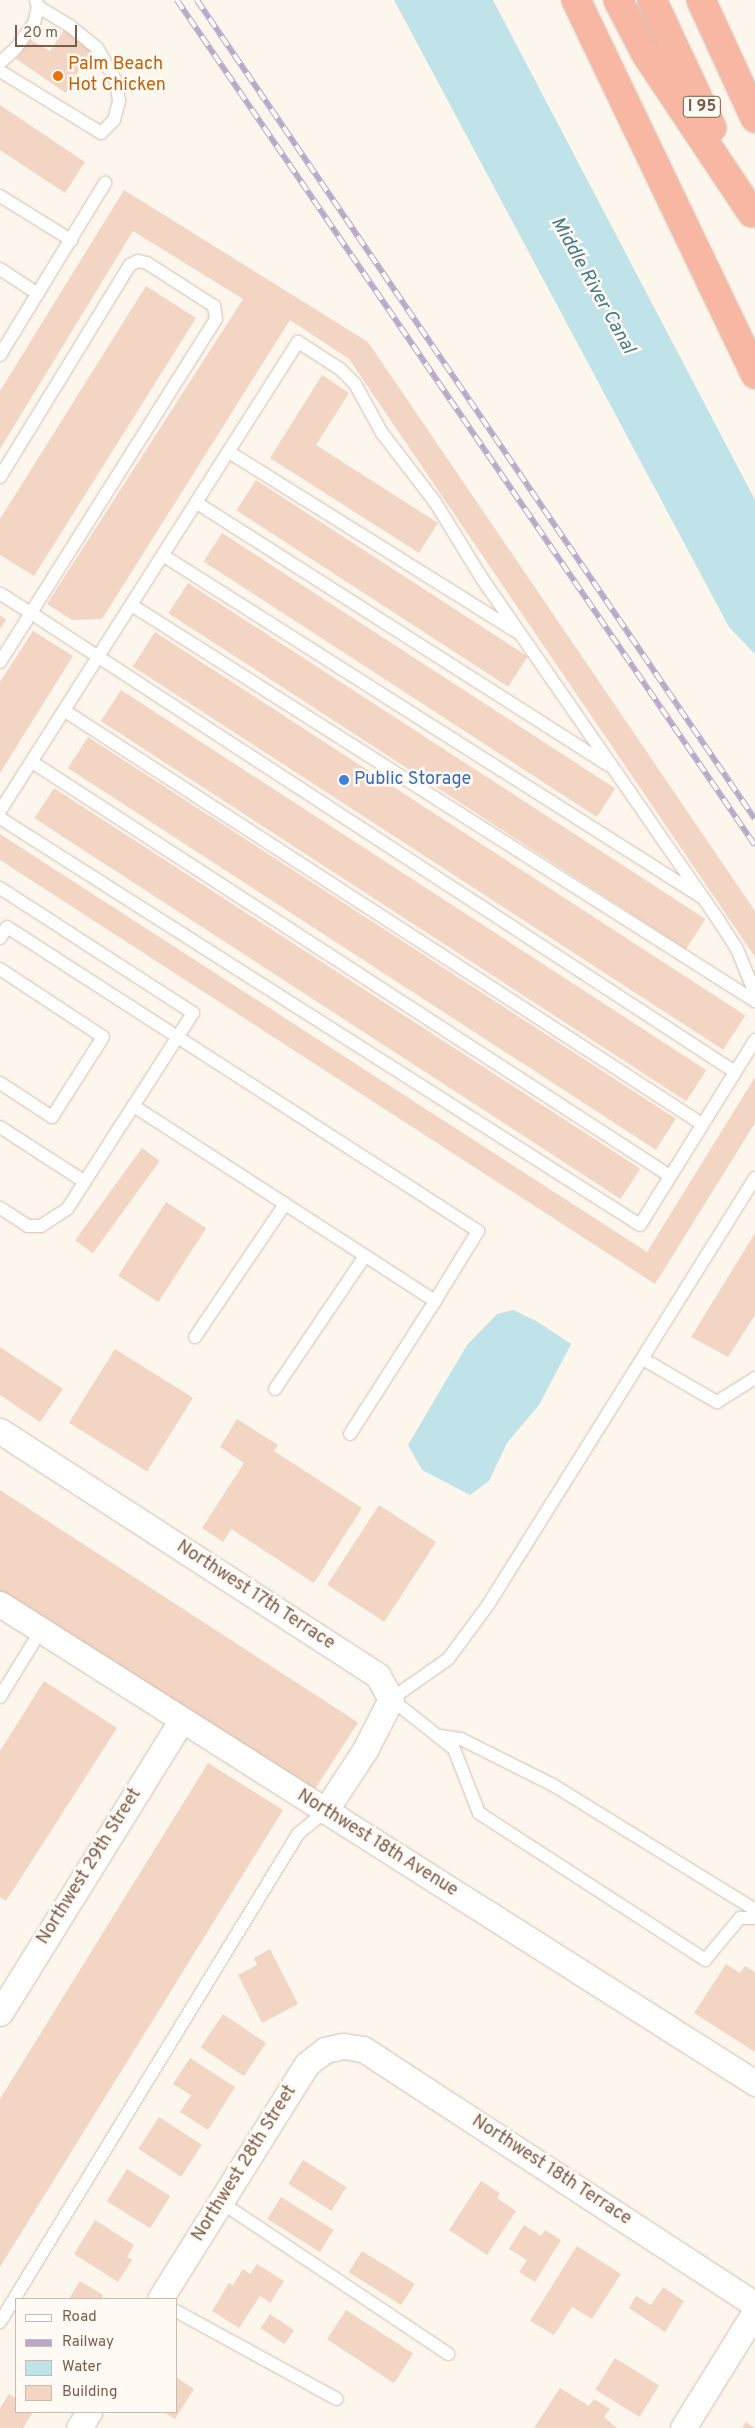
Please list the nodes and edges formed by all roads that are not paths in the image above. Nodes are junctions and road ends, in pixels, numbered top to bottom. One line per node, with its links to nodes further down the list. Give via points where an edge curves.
1 (576, 0): 16 (highway)
2 (618, 0): 11 (highway, via 646,54)
3 (652, 0): 11 (highway, I 95)
4 (701, 0): 8 (highway)
5 (37, 3): 6 (lane, via 34,23); 7 (lane, via 97,48 116,81 119,101 114,120 100,133)
6 (0, 63)
7 (0, 71)
8 (755, 118)
9 (105, 183): 12 (lane)
10 (0, 196): 12 (lane)
11 (754, 217)
12 (71, 240): 14 (lane)
13 (0, 269): 14 (lane)
14 (38, 294): 15 (lane)
15 (0, 355)
16 (755, 374)
17 (229, 452): 19 (lane); 24 (lane); 24 (lane, via 298,342 340,369 355,384 382,433 434,502)
18 (0, 477): 23 (lane, via 130,265 138,261 147,263 214,306 216,319)
19 (197, 503): 20 (lane); 29 (lane)
20 (164, 556): 22 (lane); 33 (lane)
21 (0, 594): 23 (lane)
22 (133, 606): 25 (lane); 37 (lane)
23 (31, 613): 25 (lane); 26 (lane)
24 (523, 636): 29 (lane)
25 (100, 658): 27 (lane); 40 (lane)
26 (0, 662)
27 (66, 711): 28 (lane); 43 (lane)
28 (32, 762): 30 (lane); 45 (lane)
29 (613, 768): 33 (lane)
30 (0, 811)
31 (0, 818): 45 (lane, via 640,1225)
32 (0, 888): 38 (lane, via 193,1013)
33 (704, 899): 36 (lane, via 737,949)
34 (0, 938): 38 (lane, via 7,927)
35 (0, 969): 41 (lane, via 103,1038 52,1117)
36 (755, 993)
37 (755, 1001)
38 (178, 1037): 42 (lane); 51 (lane, via 478,1231)
39 (755, 1040): 40 (lane)
40 (735, 1072): 43 (lane)
41 (0, 1083)
42 (134, 1106): 47 (lane); 48 (lane)
43 (702, 1124): 45 (lane)
44 (0, 1126): 47 (lane)
45 (670, 1176)
46 (755, 1178): 53 (lane)
47 (85, 1182): 49 (lane, via 67,1209 41,1226 28,1226)
48 (285, 1204): 50 (lane); 52 (lane)
49 (0, 1208)
50 (365, 1256): 51 (lane); 55 (lane)
51 (435, 1301): 57 (lane)
52 (194, 1338)
53 (643, 1359): 54 (lane, via 717,1402); 61 (lane, via 568,1473 488,1605 448,1659)
54 (755, 1378)
55 (275, 1389)
56 (0, 1431): 61 (street, Northwest 17th Terrace, via 378,1676)
57 (350, 1434)
58 (0, 1604): 59 (street, Northwest 18th Avenue)
59 (41, 1630): 60 (lane); 62 (street, Northwest 18th Avenue)
60 (0, 1697)
61 (391, 1699): 63 (lane); 64 (street, via 365,1750)
62 (181, 1721): 64 (street, Northwest 18th Avenue); 67 (street, Northwest 29th Street)
63 (437, 1735): 65 (lane, via 461,1739 553,1785); 66 (lane, via 454,1749 479,1813 705,1960 740,1918)
64 (325, 1811): 69 (street, Northwest 18th Avenue); 75 (lane, via 298,1834)
65 (755, 1910)
66 (755, 1918)
67 (0, 2013)
68 (344, 2046): 70 (street, Northwest 28th Street, via 325,2050 307,2064); 72 (street, Northwest 18th Terrace, via 363,2049)
69 (755, 2083)
70 (222, 2203): 71 (street, Northwest 28th Street); 76 (lane)
71 (161, 2298)
72 (755, 2305)
73 (178, 2312): 77 (lane)
74 (755, 2312): 80 (street)
75 (0, 2322)
76 (448, 2354)
77 (337, 2399)
78 (88, 2413): 79 (street)
79 (79, 2428)
80 (683, 2428)

